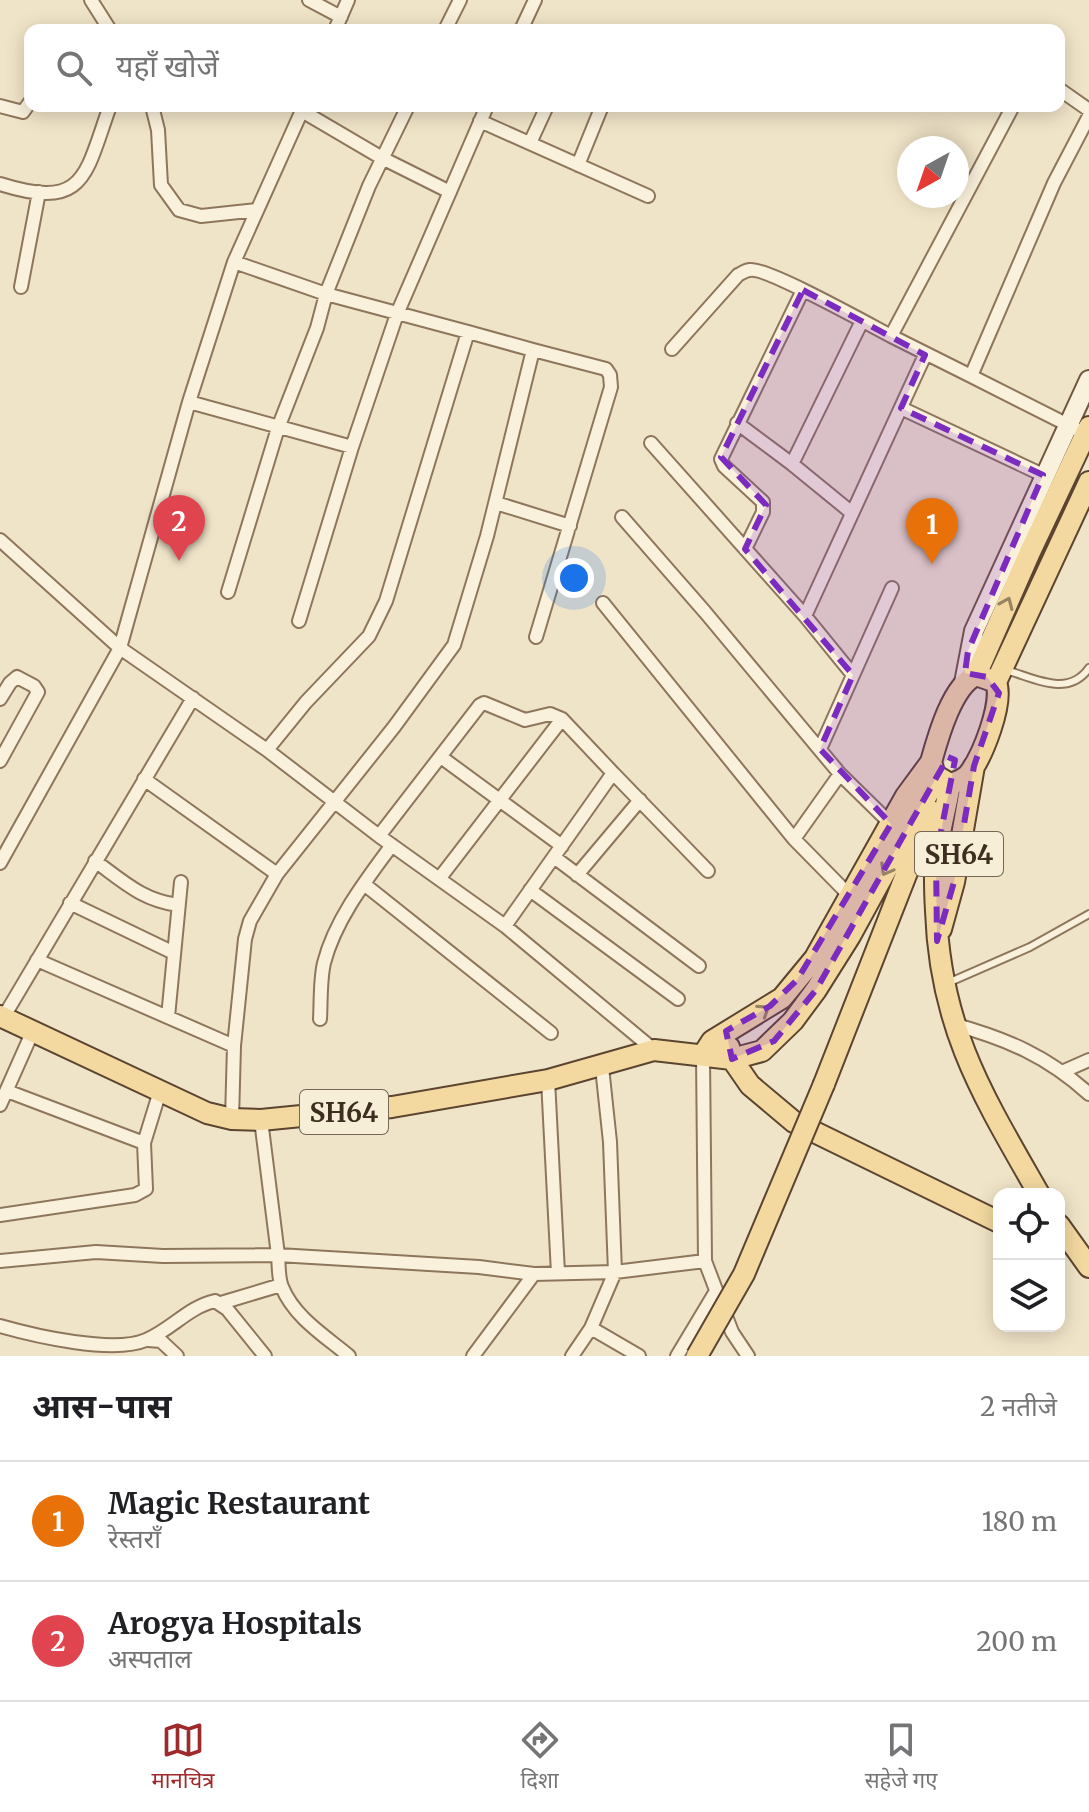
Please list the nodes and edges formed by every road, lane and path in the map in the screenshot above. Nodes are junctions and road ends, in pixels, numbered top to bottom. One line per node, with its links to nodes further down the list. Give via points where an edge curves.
1 (91, 0): 7 (street)
2 (309, 0): 6 (street)
3 (348, 0): 6 (street)
4 (460, 0): 9 (street)
5 (535, 0): 10 (street)
6 (341, 17): 8 (street)
7 (106, 24)
8 (338, 24)
9 (448, 24)
10 (524, 24)
11 (1065, 93): 13 (street)
12 (0, 106): 14 (street)
13 (1089, 110)
14 (24, 111)
15 (108, 112): 30 (street, via 78,183 57,193)
16 (154, 112): 33 (street, via 161,185 179,210 201,216)
17 (302, 112): 33 (street)
18 (308, 112): 27 (street)
19 (405, 112): 27 (street)
20 (484, 112): 25 (street)
21 (544, 112): 26 (street)
22 (600, 112): 28 (street)
23 (1010, 112): 41 (street)
24 (1089, 116): 45 (street, via 1054,183)
25 (480, 121): 26 (street); 31 (street)
26 (530, 143): 28 (street)
27 (382, 158): 31 (street); 37 (street)
28 (578, 165): 32 (street)
29 (0, 184): 30 (street)
30 (39, 192): 35 (street)
31 (450, 192): 38 (street)
32 (648, 196)
33 (257, 210): 34 (street)
34 (234, 262): 37 (street); 47 (street)
35 (21, 287)
36 (803, 290): 39 (street); 42 (street, via 750,269 738,275); 49 (street)
37 (326, 294): 38 (street); 50 (street)
38 (397, 314): 40 (street); 53 (street)
39 (862, 321): 41 (street); 54 (street)
40 (468, 332): 43 (street); 77 (street, via 369,636)
41 (891, 336): 44 (street)
42 (672, 349)
43 (533, 350): 57 (street); 60 (street, via 606,369 610,375 611,387)
44 (925, 355): 45 (street); 48 (street)
45 (971, 376): 51 (street)
46 (1089, 380): 51 (street)
47 (189, 402): 50 (street); 69 (street)
48 (901, 408): 55 (street); 58 (street)
49 (737, 423): 54 (street); 62 (street, via 721,462 763,502)
50 (278, 428): 53 (street); 64 (street)
51 (1081, 429): 55 (street); 72 (main road, one-way to 51)
52 (651, 443): 62 (street)
53 (352, 447): 67 (street)
54 (792, 464): 58 (street)
55 (1043, 475): 72 (street, via 974,631)
56 (1089, 482): 72 (main road)
57 (496, 503): 60 (street); 85 (street, via 454,645)
58 (852, 513): 66 (street)
59 (622, 517): 76 (street)
60 (570, 526): 68 (street)
61 (0, 540): 69 (street)
62 (745, 549): 66 (street)
63 (892, 588): 71 (street)
64 (228, 592)
65 (603, 603): 90 (street)
66 (805, 616): 71 (street)
67 (299, 621)
68 (536, 637)
69 (120, 648): 73 (street); 94 (street)
70 (1089, 668): 72 (lane, via 1061,686)
71 (853, 675): 76 (street)
72 (984, 677): 80 (main road, via 999,693); 83 (main road, via 947,717)
73 (193, 698): 77 (street); 84 (street)
74 (0, 699): 79 (street, via 17,677 38,692)
75 (562, 719): 78 (street, via 550,714 525,720 484,703); 81 (street); 86 (street)
76 (820, 749): 82 (street)
77 (267, 750): 85 (street)
78 (441, 757): 86 (street); 89 (street)
79 (0, 761)
80 (974, 766): 83 (main road, via 966,777); 107 (main road, SH64, via 954,882)
81 (613, 773): 87 (street); 92 (street)
82 (840, 774): 88 (street); 90 (street)
83 (940, 776): 88 (main road, SH64, via 906,796); 107 (main road, SH64); 123 (main road, SH64, one-way to 123, via 816,990 762,1051); 160 (main road, bridge, via 824,1084 744,1274)
84 (144, 779): 93 (street); 96 (street)
85 (334, 799): 89 (street); 96 (street)
86 (498, 799): 92 (street); 98 (street)
87 (640, 800): 95 (street); 97 (street)
88 (891, 824): 102 (main road, SH64)
89 (379, 836): 91 (street)
90 (794, 839): 102 (street)
91 (392, 845): 98 (street); 100 (street)
92 (558, 851): 97 (street); 101 (street)
93 (95, 861): 103 (street); 104 (street, via 141,895)
94 (0, 863)
95 (708, 871)
96 (277, 874): 120 (street, via 245,939)
97 (577, 875): 110 (street)
98 (439, 879): 106 (street)
99 (181, 882): 104 (street)
100 (364, 884): 115 (street, via 324,964); 119 (street)
101 (530, 890): 106 (street); 112 (street)
102 (851, 897): 117 (main road, SH64, one-way to 102, via 782,998 815,958)
103 (70, 903): 108 (street); 109 (street)
104 (178, 905): 108 (street)
105 (1089, 914): 111 (lane)
106 (505, 926): 121 (street)
107 (937, 941): 111 (main road, SH64)
108 (174, 953): 114 (street)
109 (37, 960): 113 (street); 114 (street)
110 (699, 966)
111 (943, 985): 116 (main road, SH64)
112 (678, 999)
113 (2, 1017): 118 (main road, SH64)
114 (168, 1017): 120 (street)
115 (320, 1019)
116 (953, 1024): 126 (street, via 1002,1038); 135 (main road, SH64, via 973,1073)
117 (726, 1031): 122 (main road, SH64); 123 (main road)
118 (32, 1033): 128 (street); 129 (main road, SH64)
119 (551, 1033)
120 (234, 1046): 132 (street)
121 (654, 1050): 122 (main road, SH64); 125 (main road, SH64)
122 (703, 1055): 123 (main road, SH64); 142 (street)
123 (732, 1059): 137 (main road, via 750,1085 794,1122)
124 (1089, 1060): 126 (street)
125 (602, 1067): 127 (main road, SH64); 144 (street)
126 (1064, 1071): 130 (street)
127 (548, 1080): 133 (main road, SH64, via 392,1107); 145 (street)
128 (7, 1091): 131 (street); 134 (street)
129 (160, 1091): 132 (main road, SH64); 134 (street)
130 (1089, 1094)
131 (0, 1105)
132 (232, 1119): 133 (main road, SH64)
133 (261, 1120): 140 (street)
134 (144, 1143): 136 (street, via 147,1183 142,1192)
135 (1036, 1188)
136 (0, 1215)
137 (993, 1219)
138 (1065, 1234): 143 (main road)
139 (1065, 1254): 143 (main road)
140 (278, 1255): 141 (street, via 96,1252); 146 (street); 147 (street)
141 (0, 1261)
142 (705, 1261): 144 (street); 148 (street)
143 (1087, 1266)
144 (615, 1272): 145 (street); 151 (street)
145 (558, 1273): 146 (street)
146 (534, 1274): 156 (street)
147 (281, 1285): 149 (street); 155 (street, via 309,1323)
148 (716, 1291): 159 (street); 161 (street)
149 (221, 1303): 152 (street, via 200,1304); 154 (street)
150 (0, 1326): 152 (street, via 42,1337 127,1346)
151 (591, 1328): 157 (street); 158 (street)
152 (148, 1340): 153 (street, via 161,1341)
153 (177, 1356)
154 (265, 1356)
155 (349, 1356)
156 (473, 1356)
157 (572, 1356)
158 (639, 1356)
159 (677, 1356)
160 (697, 1356)
161 (748, 1356)

